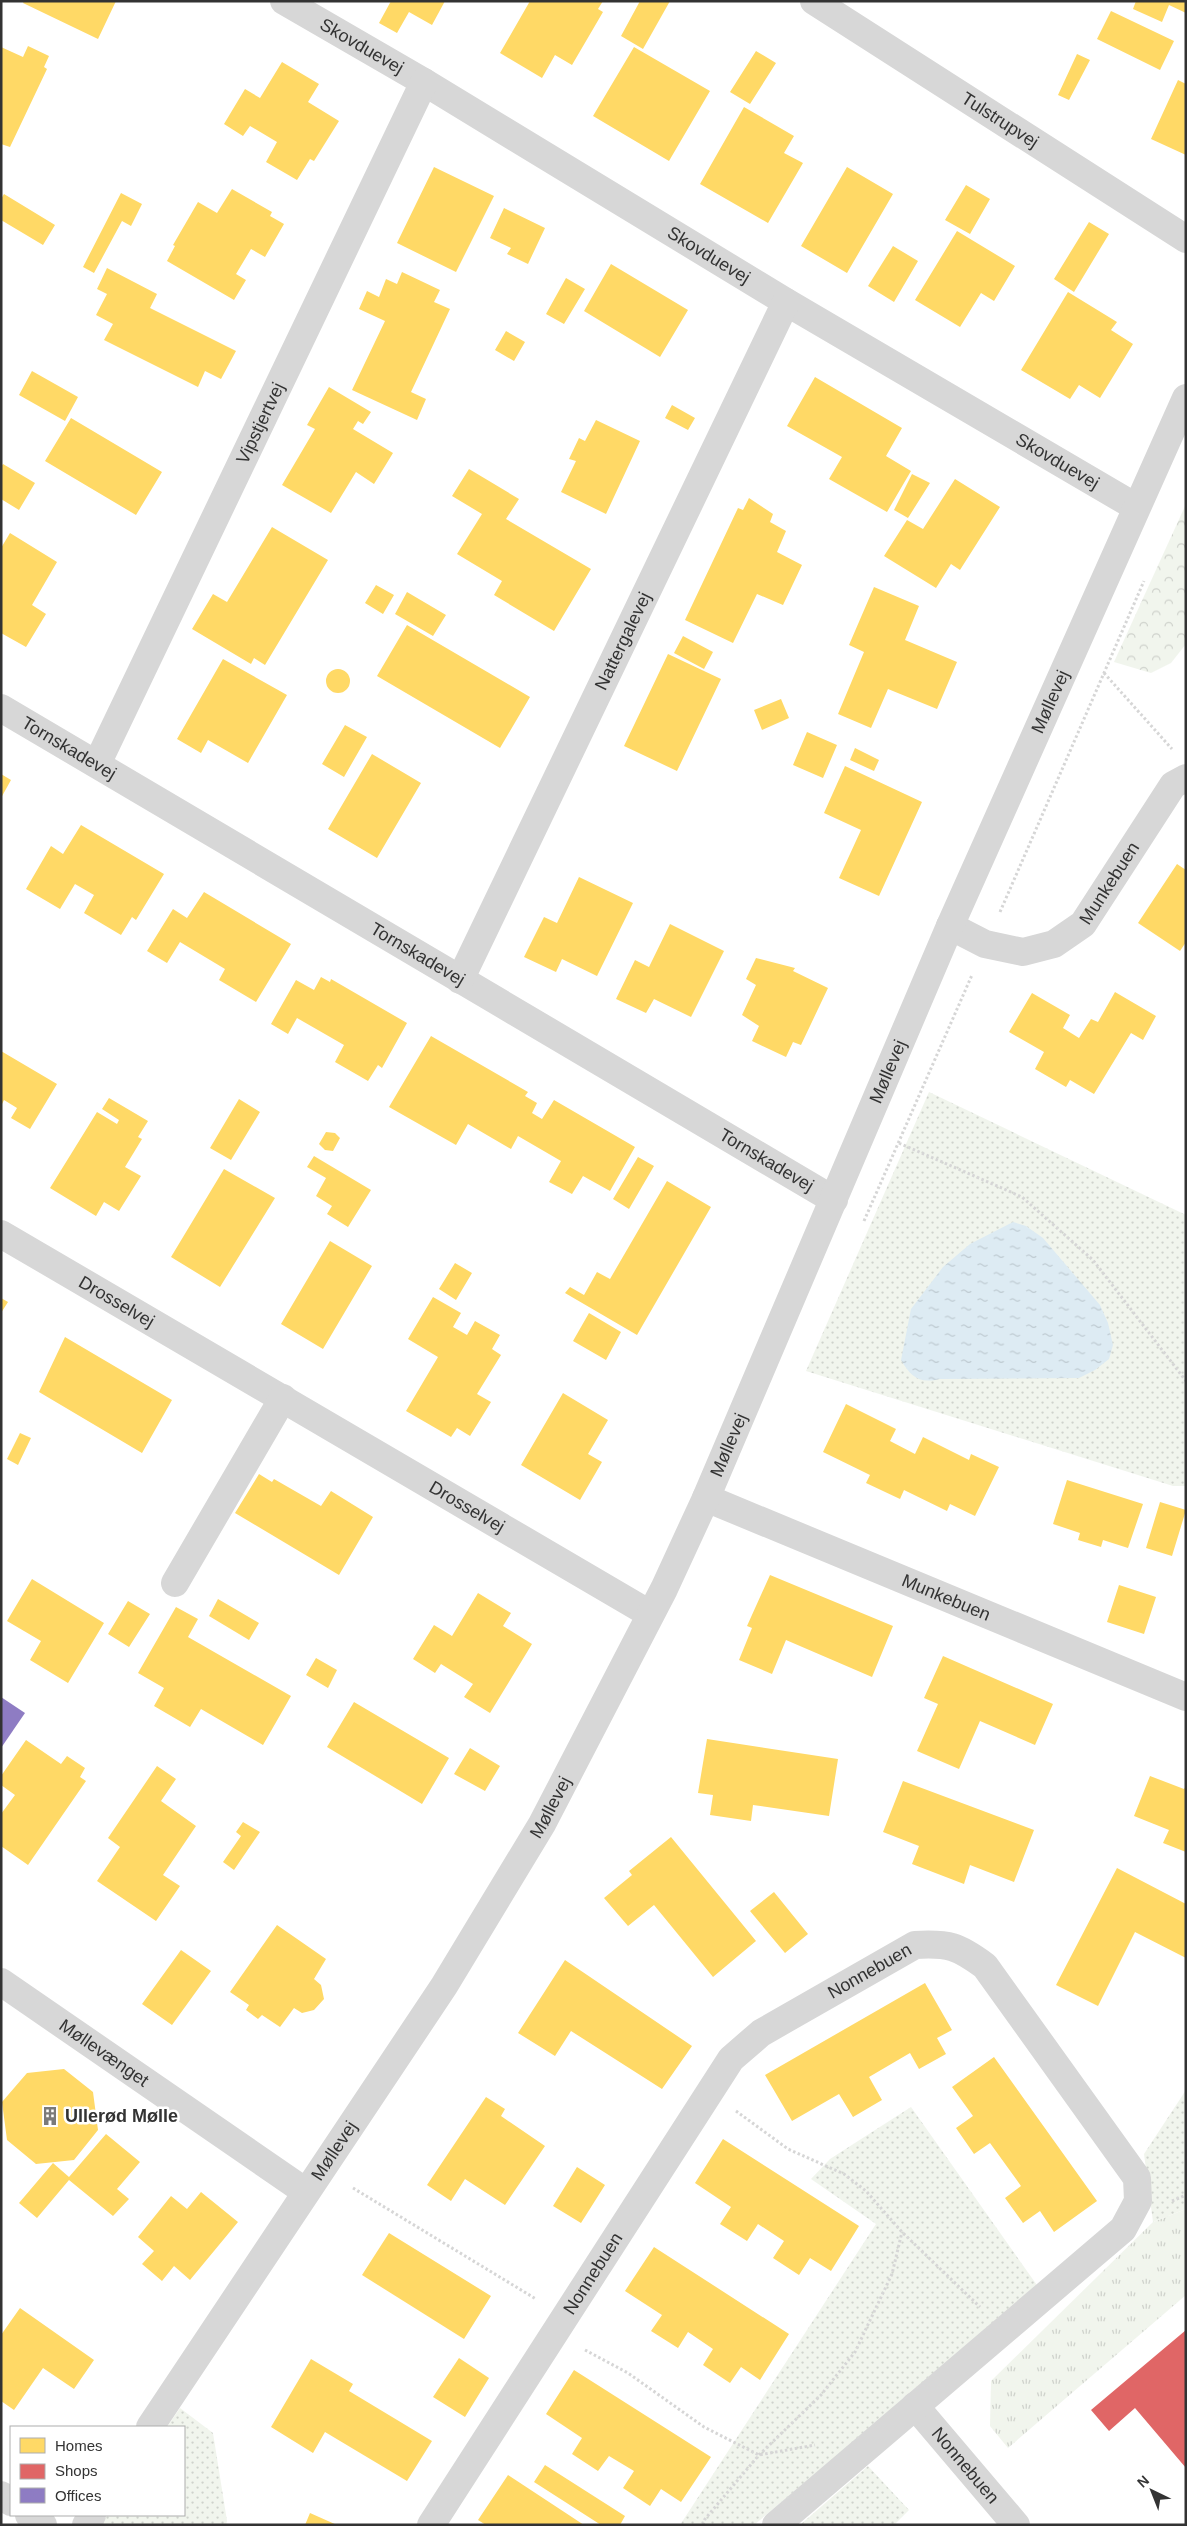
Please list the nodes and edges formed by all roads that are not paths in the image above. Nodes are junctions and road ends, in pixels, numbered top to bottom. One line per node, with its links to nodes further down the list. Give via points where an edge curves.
1 (284, 1): 3 (street, Skovduevej)
2 (814, 1): 4 (street, Tulstrupvej)
3 (424, 82): 5 (street, Skovduevej); 9 (street, Vipstjertvej)
4 (1186, 239)
5 (786, 302): 7 (street, Skovduevej); 12 (street, Nattergalevej)
6 (1186, 398): 7 (street, Møllevej)
7 (1136, 506): 11 (street, Møllevej)
8 (1, 708): 9 (street, Tornskadevej)
9 (97, 764): 12 (street, Tornskadevej)
10 (1186, 778): 11 (street, Munkebuen, via 1173,785 1083,924 1054,944 1023,952 985,944)
11 (950, 926): 13 (street, Møllevej)
12 (460, 980): 13 (street, Tornskadevej)
13 (834, 1200): 16 (street, Møllevej)
14 (1, 1234): 15 (street, Drosselvej)
15 (283, 1398): 17 (street); 18 (street, Drosselvej)
16 (706, 1498): 18 (street, Møllevej); 19 (street, Munkebuen)
17 (175, 1583)
18 (650, 1614): 21 (street, Møllevej, via 542,1824 444,1986)
19 (1186, 1697)
20 (1, 1982): 21 (street, Møllevænget)
21 (306, 2192): 23 (street, Møllevej)
22 (915, 2406): 26 (street, Nonnebuen, via 1123,2229 1138,2201 1137,2178 985,1966 962,1949 939,1943 915,1945 761,2033 731,2059); 27 (street, Nonnebuen); 28 (street, Nonnebuen)
23 (151, 2426)
24 (30, 2516): 25 (street)
25 (43, 2525)
26 (431, 2525)
27 (776, 2525)
28 (1016, 2525)

